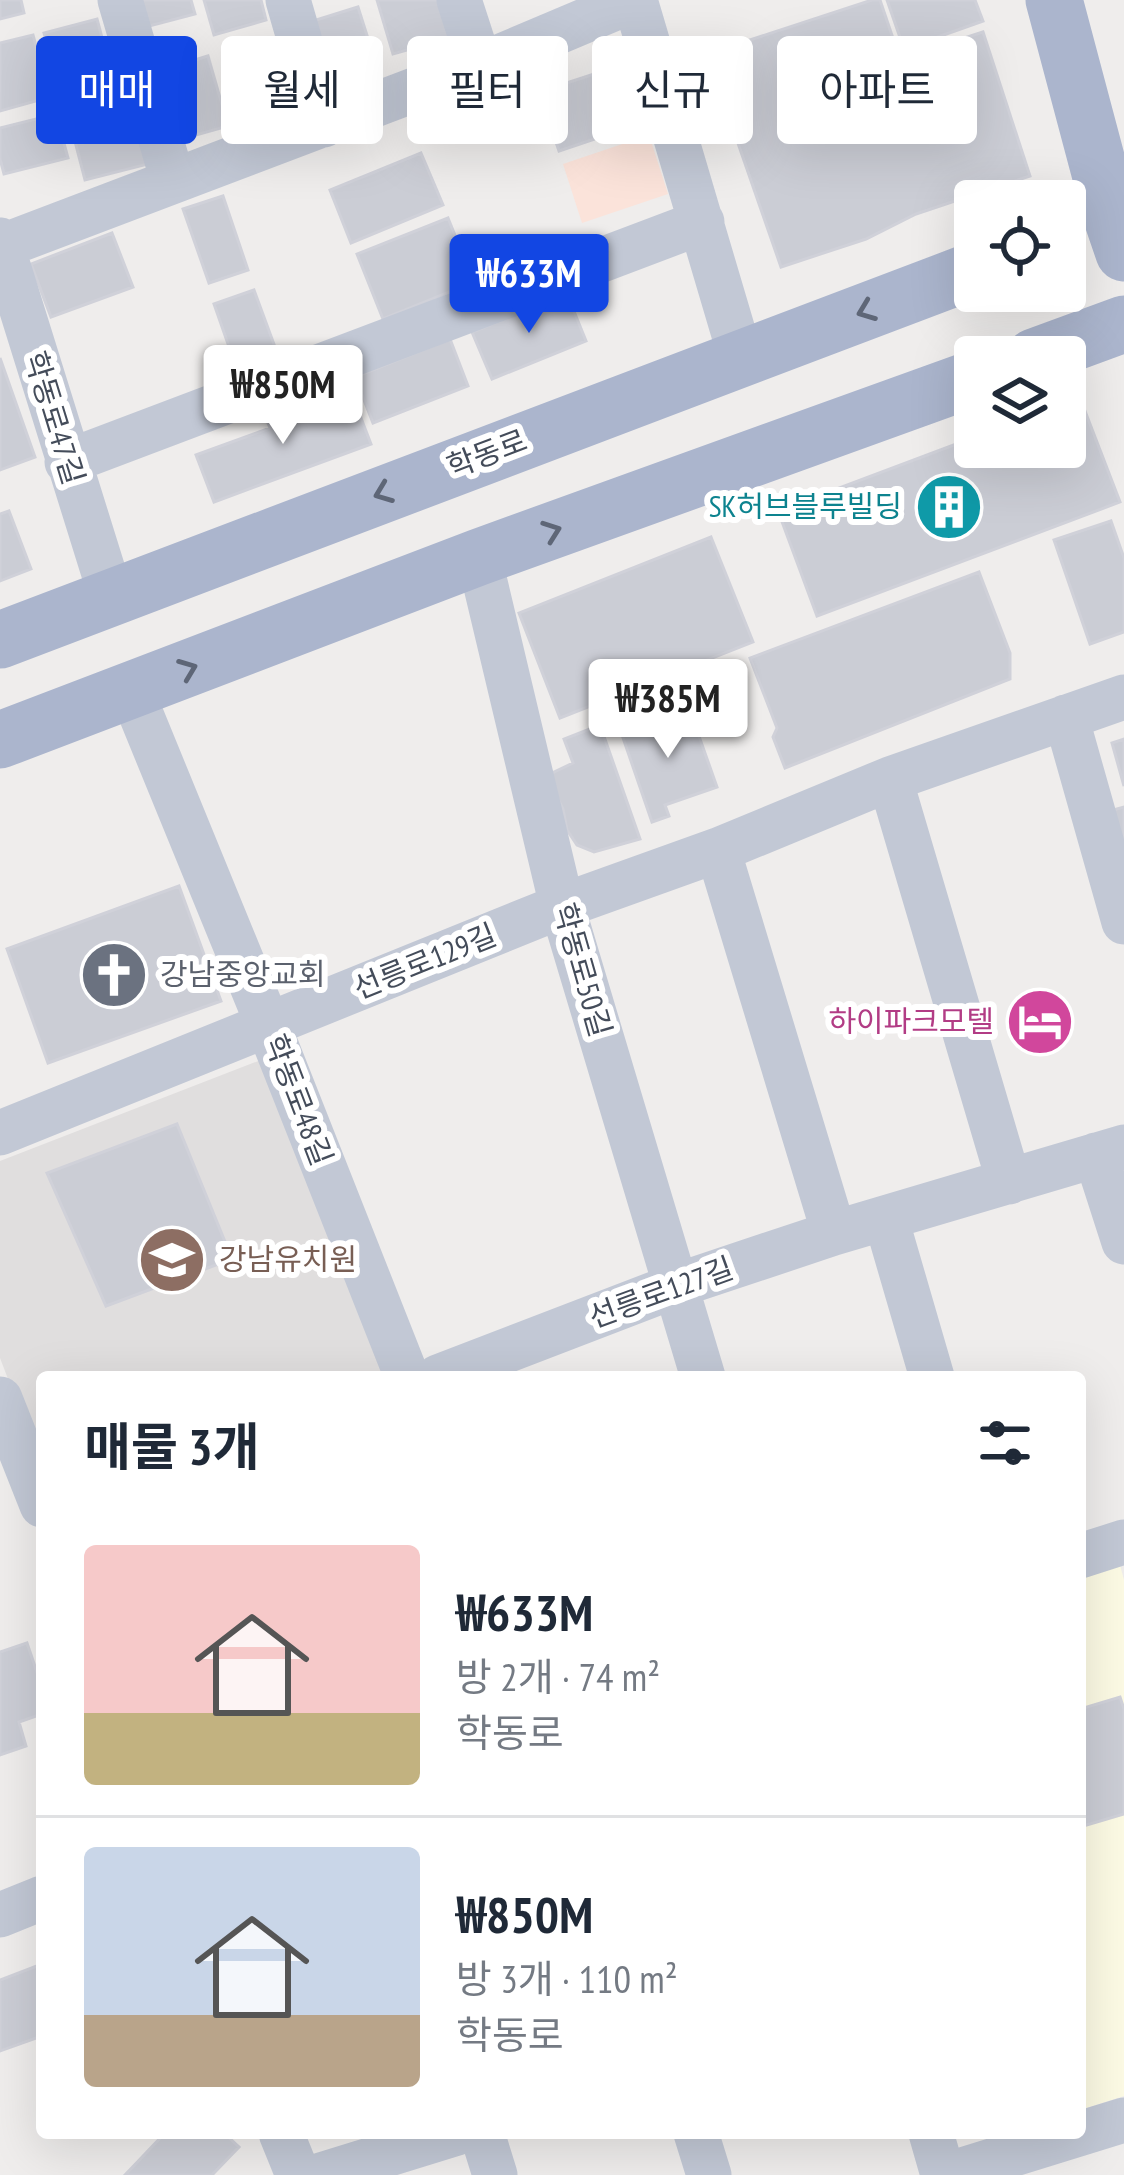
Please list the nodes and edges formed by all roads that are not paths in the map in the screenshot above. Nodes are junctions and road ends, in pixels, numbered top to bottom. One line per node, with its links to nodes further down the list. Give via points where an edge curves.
1 (120, 0): 10 (street)
2 (288, 0): 6 (street)
3 (459, 0): 7 (street)
4 (635, 0): 8 (street); 11 (street)
5 (1054, 0): 12 (main road)
6 (298, 36)
7 (471, 36)
8 (549, 36)
9 (271, 144): 10 (street)
10 (173, 181): 13 (street)
11 (702, 222): 17 (street); 19 (street)
12 (1106, 230)
13 (1, 244): 19 (street, 학동로47길)
14 (954, 278): 17 (main road, 학동로, one-way to 17)
15 (1124, 324): 16 (main road)
16 (1086, 338)
17 (741, 358): 21 (main road, 학동로, one-way to 21)
18 (954, 386): 20 (main road, one-way to 18)
19 (67, 462): 21 (street, 학동로47길)
20 (479, 557): 23 (main road, one-way to 20); 29 (street, 학동로50길)
21 (111, 596): 22 (main road, 학동로)
22 (0, 640)
23 (131, 690): 26 (main road); 31 (street, 학동로48길)
24 (1124, 697): 25 (street, 선릉로129길)
25 (1066, 717): 27 (street, 선릉로129길); 30 (street)
26 (0, 740)
27 (890, 779): 28 (street, 선릉로129길); 34 (street)
28 (718, 850): 29 (street, 선릉로129길); 36 (street)
29 (562, 906): 31 (street, 선릉로129길); 38 (street, 학동로50길)
30 (1124, 922)
31 (268, 1025): 32 (street, 선릉로129길); 39 (street, 학동로48길)
32 (0, 1133)
33 (1110, 1151): 34 (street, 선릉로127길); 37 (street, 선릉로127길)
34 (1009, 1182): 35 (street, 선릉로127길)
35 (886, 1219): 36 (street, 선릉로127길); 42 (street)
36 (834, 1233): 38 (street, 선릉로127길)
37 (1124, 1242)
38 (675, 1286): 40 (street, 선릉로127길); 41 (street, 학동로50길)
39 (404, 1371)
40 (454, 1371)
41 (702, 1371)
42 (930, 1371)
43 (0, 1399): 44 (street)
44 (36, 1489)
45 (1124, 1542): 46 (street)
46 (1086, 1554)
47 (36, 1900): 48 (street)
48 (0, 1915)
49 (1124, 2120): 50 (street)
50 (1086, 2132)
51 (283, 2139): 57 (street)
52 (438, 2139): 58 (street)
53 (484, 2139): 59 (street)
54 (698, 2139): 60 (street)
55 (933, 2139): 61 (street)
56 (1062, 2139): 61 (street)
57 (298, 2175)
58 (321, 2175)
59 (494, 2175)
60 (709, 2175)
61 (944, 2175)

